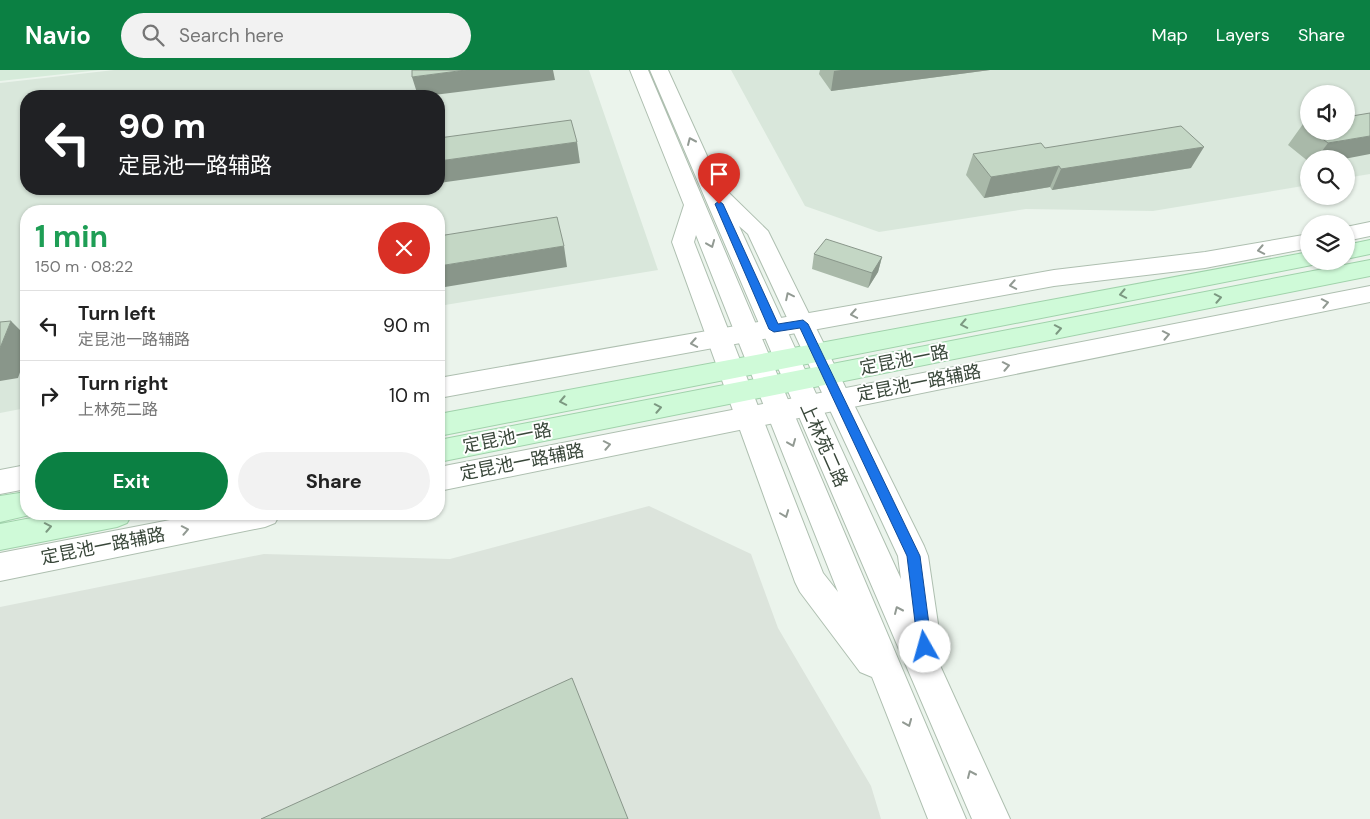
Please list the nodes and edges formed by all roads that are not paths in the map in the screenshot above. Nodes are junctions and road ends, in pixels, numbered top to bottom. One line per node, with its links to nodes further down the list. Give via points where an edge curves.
1 (638, 70): 3 (street, 上林苑二路)
2 (659, 70): 3 (street, 上林苑二路, one-way to 2)
3 (703, 197): 12 (street, one-way to 3, via 757,231); 13 (street, 上林苑二路); 14 (street, 上林苑二路, one-way to 14); 15 (street, via 684,242)
4 (1370, 229): 5 (street)
5 (1355, 232)
6 (1300, 243): 12 (street, one-way to 12, via 1205,260 1054,278)
7 (1370, 247): 8 (main road)
8 (1355, 250)
9 (1300, 261): 16 (main road, 定昆池一路, one-way to 16)
10 (1370, 268): 16 (main road, 定昆池一路, one-way to 10)
11 (1370, 294): 21 (street, 定昆池一路辅路, one-way to 11)
12 (803, 324): 13 (street); 16 (street)
13 (774, 329): 14 (street); 17 (street, 上林苑二路)
14 (747, 334): 15 (street); 19 (street, 上林苑二路)
15 (718, 339): 18 (street, one-way to 18); 20 (street)
16 (822, 363): 17 (main road, 定昆池一路); 21 (street)
17 (797, 381): 19 (street, 定昆池一路辅路); 19 (main road, 定昆池一路); 21 (street, 定昆池一路辅路); 33 (street, 上林苑二路, one-way to 17)
18 (445, 387)
19 (769, 387): 20 (street, 定昆池一路辅路); 20 (main road, 定昆池一路); 34 (street, 上林苑二路, one-way to 34)
20 (739, 393): 22 (main road, 定昆池一路, one-way to 22); 23 (main road, 定昆池一路, one-way to 20); 24 (street, 定昆池一路辅路, one-way to 20); 34 (street, one-way to 34, via 811,582)
21 (838, 399): 33 (street, via 913,556)
22 (445, 424)
23 (445, 450)
24 (445, 477)
25 (20, 478): 26 (street)
26 (0, 482)
27 (20, 505): 28 (main road)
28 (0, 509)
29 (86, 520): 31 (main road, one-way to 29)
30 (235, 520): 32 (street, 定昆池一路辅路, one-way to 30)
31 (0, 537)
32 (0, 567)
33 (930, 683): 36 (street, 上林苑二路, one-way to 33)
34 (894, 691): 35 (street, 上林苑二路, one-way to 35)
35 (947, 819)
36 (990, 819)

